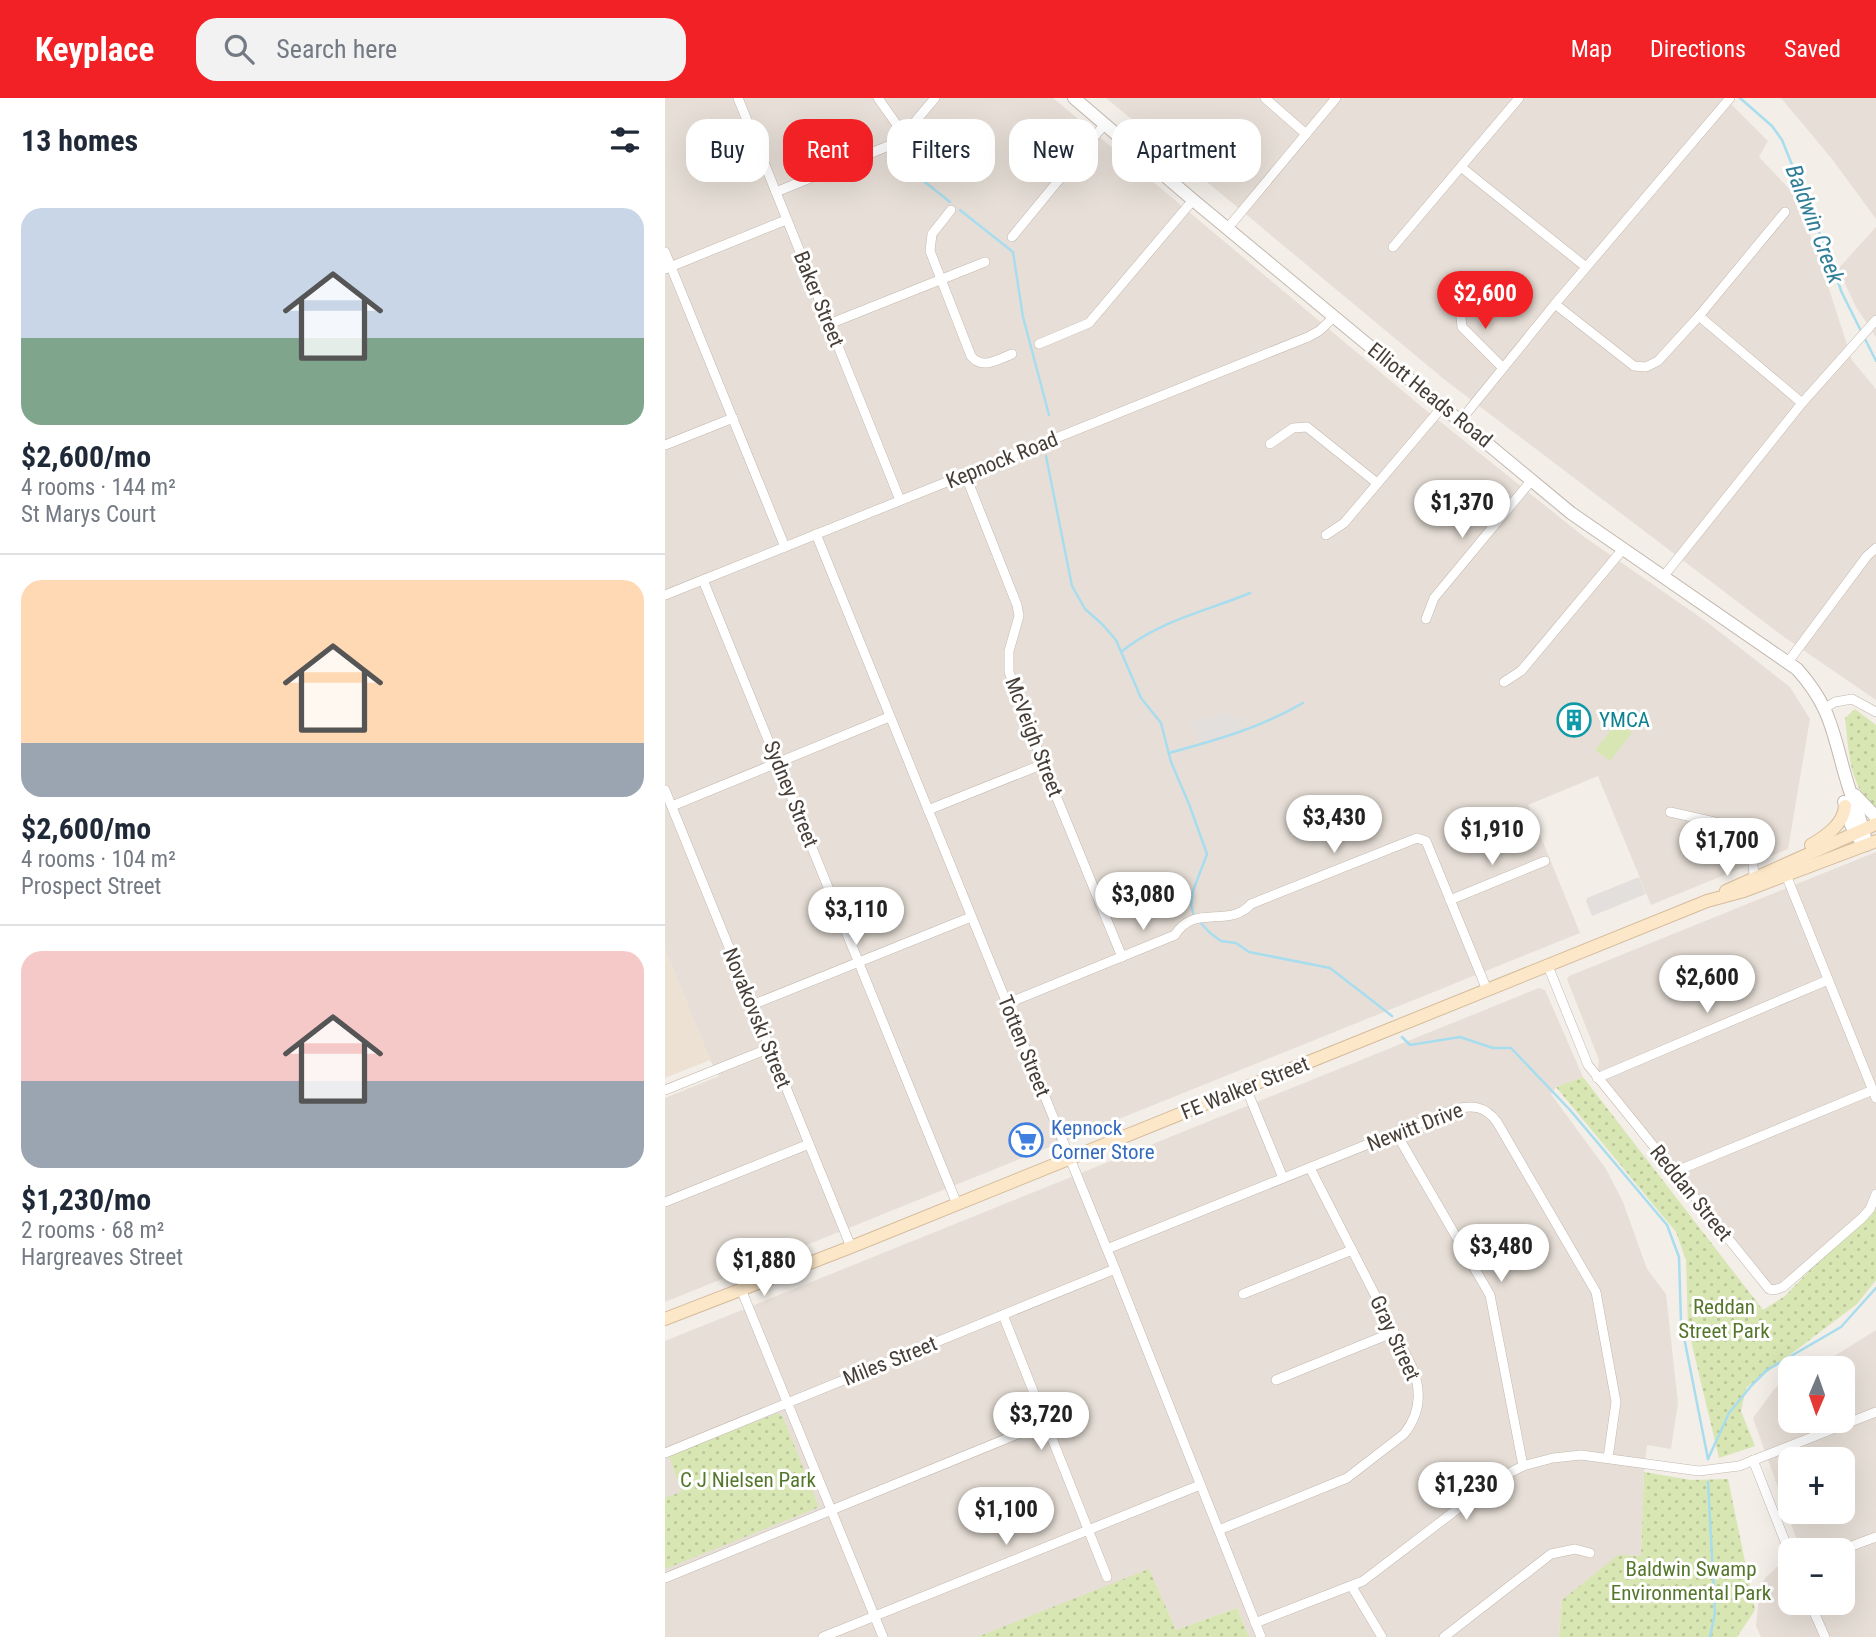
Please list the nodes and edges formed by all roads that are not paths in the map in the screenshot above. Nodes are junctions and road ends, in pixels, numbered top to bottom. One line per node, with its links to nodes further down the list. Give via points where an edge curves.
1 (738, 98): 15 (street, Baker Street)
2 (878, 98): 9 (street)
3 (935, 98): 10 (street)
4 (1074, 98): 11 (street, Elliott Heads Road)
5 (1265, 98): 12 (street)
6 (1336, 98): 12 (street)
7 (1519, 98): 14 (street)
8 (1730, 98): 25 (street)
9 (893, 119)
10 (917, 119)
11 (1104, 125): 16 (street, Elliott Heads Road); 21 (street)
12 (1306, 134): 20 (street)
13 (887, 148): 15 (street)
14 (1461, 167): 22 (street); 25 (street)
15 (776, 192): 19 (street, Baker Street)
16 (1193, 200): 20 (street, Elliott Heads Road); 34 (street, via 1089,323)
17 (951, 210): 27 (street, via 926,244)
18 (1785, 212): 30 (street)
19 (786, 220): 26 (street); 32 (street, Baker Street)
20 (1227, 229): 31 (street, Elliott Heads Road)
21 (1013, 237)
22 (1393, 247)
23 (665, 252): 26 (street)
24 (985, 261): 27 (street)
25 (1585, 267): 29 (street)
26 (668, 268): 39 (street)
27 (940, 279): 32 (street); 35 (street, via 979,366)
28 (1459, 299): 36 (street, via 1462,327)
29 (1555, 303): 30 (street, via 1634,366 1658,361); 36 (street)
30 (1699, 316): 37 (street)
31 (1334, 317): 38 (street, Elliott Heads Road); 43 (street, Kepnock Road, via 1308,337)
32 (829, 324): 46 (street, Baker Street)
33 (1873, 324): 37 (street)
34 (1039, 344)
35 (1011, 354)
36 (1502, 367): 40 (street)
37 (1802, 403): 52 (street)
38 (1443, 406): 40 (street, Elliott Heads Road); 45 (street)
39 (733, 418): 42 (street); 49 (street)
40 (1461, 420): 44 (street, Elliott Heads Road)
41 (1270, 444): 45 (street, via 1293,428 1307,427)
42 (665, 446)
43 (965, 474): 46 (street, Kepnock Road); 63 (street, McVeigh Street, via 1017,605 1019,618 1009,651 1009,672)
44 (1531, 481): 51 (street, Elliott Heads Road); 55 (street, via 1434,598)
45 (1377, 483): 48 (street, via 1344,523)
46 (900, 500): 47 (street, Kepnock Road)
47 (816, 534): 49 (street, Kepnock Road); 60 (street, Totten Street)
48 (1326, 535)
49 (785, 547): 53 (street, Kepnock Road)
50 (1876, 548): 56 (street)
51 (1623, 549): 52 (street, Elliott Heads Road); 57 (street, via 1521,671)
52 (1663, 577): 56 (street, Elliott Heads Road)
53 (703, 580): 54 (street, Kepnock Road); 62 (street, Sydney Street)
54 (665, 595)
55 (1426, 619)
56 (1788, 662): 58 (street, Elliott Heads Road, via 1812,686)
57 (1504, 682)
58 (1825, 708): 59 (street, via 1852,699); 61 (street, Elliott Heads Road)
59 (1876, 712)
60 (889, 717): 62 (street); 68 (street, Totten Street)
61 (1836, 743): 64 (street, Elliott Heads Road); 67 (street, Elliott Heads Road)
62 (778, 762): 66 (street); 80 (street, Sydney Street)
63 (1043, 764): 68 (street); 79 (street, McVeigh Street)
64 (1846, 779): 70 (street); 71 (street, Elliott Heads Road)
65 (665, 790): 66 (street, Novakovski Street)
66 (672, 806): 85 (street, Novakovski Street)
67 (1845, 806): 71 (street, Elliott Heads Road); 74 (main road, via 1842,819 1827,834)
68 (927, 810): 78 (street, Totten Street)
69 (1670, 812): 76 (street, via 1747,833)
70 (1876, 817)
71 (1865, 828): 72 (street, Elliott Heads Road); 74 (main road, FE Walker Street)
72 (1869, 844): 75 (main road, FE Walker Street)
73 (1545, 861): 77 (street)
74 (1772, 868): 76 (main road, FE Walker Street)
75 (1786, 875): 76 (main road, FE Walker Street); 82 (street)
76 (1755, 881): 81 (main road, FE Walker Street)
77 (1450, 900): 79 (street, via 1426,841 1413,838 1251,904 1242,912 1185,922 1175,935); 83 (street)
78 (971, 917): 80 (street); 84 (street, Totten Street)
79 (1122, 957): 84 (street)
80 (858, 962): 85 (street); 99 (street, Sydney Street)
81 (1548, 966): 83 (main road, FE Walker Street); 87 (street, Reddan Street, via 1587,1065)
82 (1828, 980): 87 (street); 90 (street)
83 (1487, 990): 88 (main road, FE Walker Street)
84 (1006, 1004): 93 (street, Totten Street)
85 (752, 1005): 86 (street, Novakovski Street)
86 (770, 1048): 89 (street); 92 (street, Novakovski Street)
87 (1597, 1078): 95 (street, Reddan Street)
88 (1246, 1088): 93 (main road, FE Walker Street); 96 (street)
89 (665, 1090)
90 (1874, 1094): 95 (street)
91 (1396, 1133): 94 (street, Newitt Drive); 114 (street, Newitt Drive, via 1462,1107 1479,1107 1497,1122 1595,1292 1616,1402); 116 (street, via 1490,1295)
92 (809, 1144): 98 (street); 100 (street, Novakovski Street)
93 (1069, 1158): 99 (main road, FE Walker Street); 101 (street, Totten Street)
94 (1310, 1168): 96 (street, Newitt Drive); 102 (street, Gray Street)
95 (1674, 1172): 97 (street, Reddan Street, via 1766,1286 1774,1290 1866,1214)
96 (1283, 1178): 101 (street, Newitt Drive)
97 (1876, 1194)
98 (665, 1202)
99 (957, 1204): 100 (main road, FE Walker Street)
100 (851, 1247): 104 (main road, FE Walker Street)
101 (1107, 1249): 103 (street, Totten Street)
102 (1352, 1250): 105 (street); 108 (street, Gray Street)
103 (1115, 1269): 106 (street, Miles Street); 117 (street, Totten Street)
104 (741, 1289): 107 (main road, FE Walker Street); 110 (street)
105 (1243, 1294)
106 (1003, 1315): 110 (street, Miles Street); 112 (street)
107 (665, 1319)
108 (1394, 1332): 109 (street); 120 (street, Gray Street, via 1419,1392 1415,1417 1404,1434 1347,1478)
109 (1276, 1380)
110 (787, 1404): 113 (street, Miles Street); 118 (street)
111 (1876, 1412): 115 (street)
112 (1045, 1423): 118 (street); 119 (street)
113 (665, 1453)
114 (1608, 1458): 115 (street, via 1691,1470 1725,1469); 116 (street, via 1566,1456)
115 (1753, 1461): 122 (street)
116 (1523, 1466): 127 (street, via 1494,1481)
117 (1201, 1485): 119 (street); 120 (street, Totten Street)
118 (831, 1510): 126 (street); 129 (street)
119 (1088, 1530): 125 (street); 129 (street)
120 (1219, 1530): 130 (street, Totten Street)
121 (1876, 1537): 123 (street)
122 (1784, 1538)
123 (1855, 1545)
124 (1590, 1553): 135 (street, via 1575,1549 1552,1553)
125 (1107, 1577)
126 (665, 1578)
127 (1352, 1587): 130 (street); 134 (street)
128 (1815, 1615): 136 (street)
129 (874, 1616): 131 (street); 132 (street)
130 (1255, 1623): 133 (street, Totten Street)
131 (823, 1637)
132 (883, 1637)
133 (1261, 1637)
134 (1382, 1637)
135 (1445, 1637)
136 (1825, 1637)

